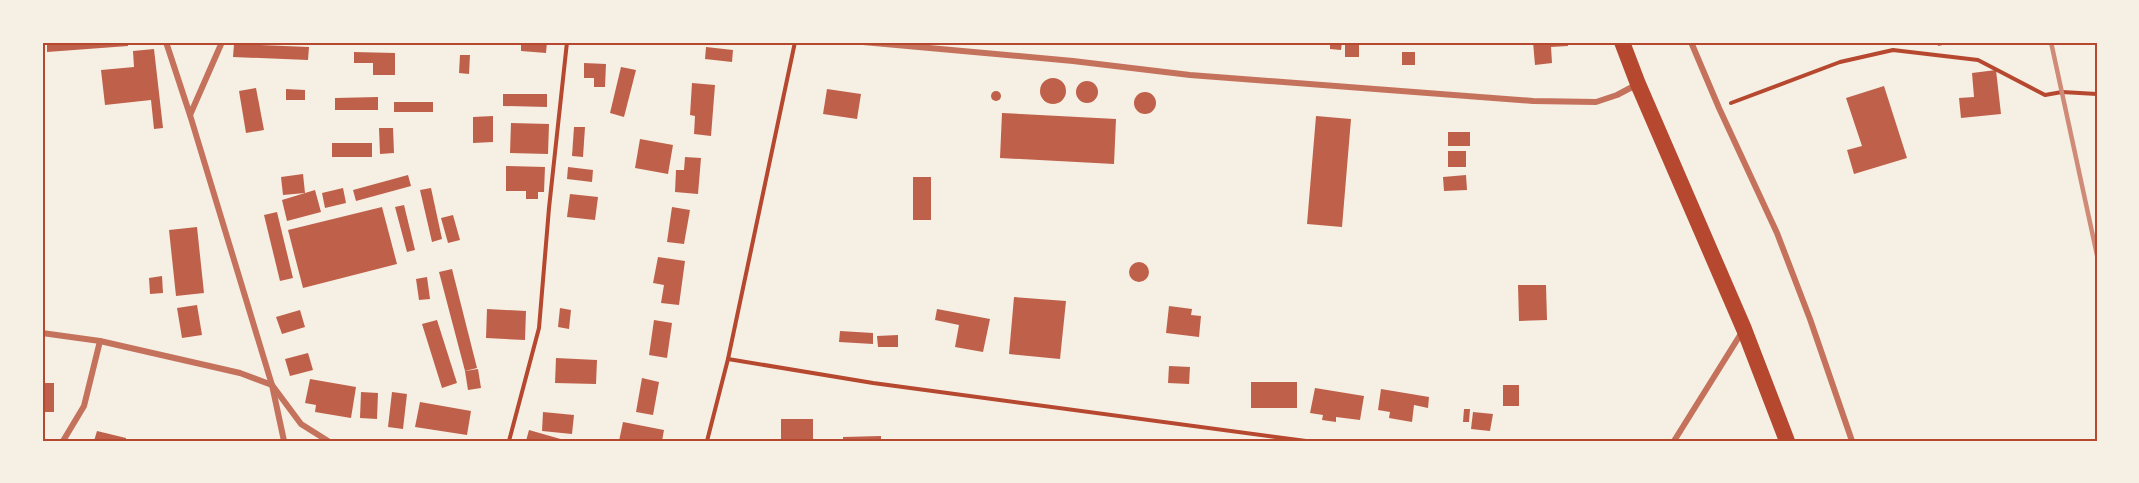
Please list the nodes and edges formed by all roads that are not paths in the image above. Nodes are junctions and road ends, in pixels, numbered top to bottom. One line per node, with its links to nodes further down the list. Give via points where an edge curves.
1 (166, 42): 7 (street)
2 (222, 42): 7 (street)
3 (863, 42): 6 (street, via 1190,75 1533,101 1596,102)
4 (1622, 42): 6 (highway)
5 (1691, 42): 17 (street, via 1777,233)
6 (1638, 84): 8 (highway)
7 (190, 116): 11 (street)
8 (1744, 329): 15 (street); 16 (highway)
9 (42, 333): 10 (street)
10 (100, 341): 11 (street, via 240,373); 12 (street, via 84,406)
11 (272, 386): 13 (street); 14 (street, via 301,424)
12 (63, 441)
13 (284, 441)
14 (328, 441)
15 (1674, 441)
16 (1787, 441)
17 (1852, 441)

